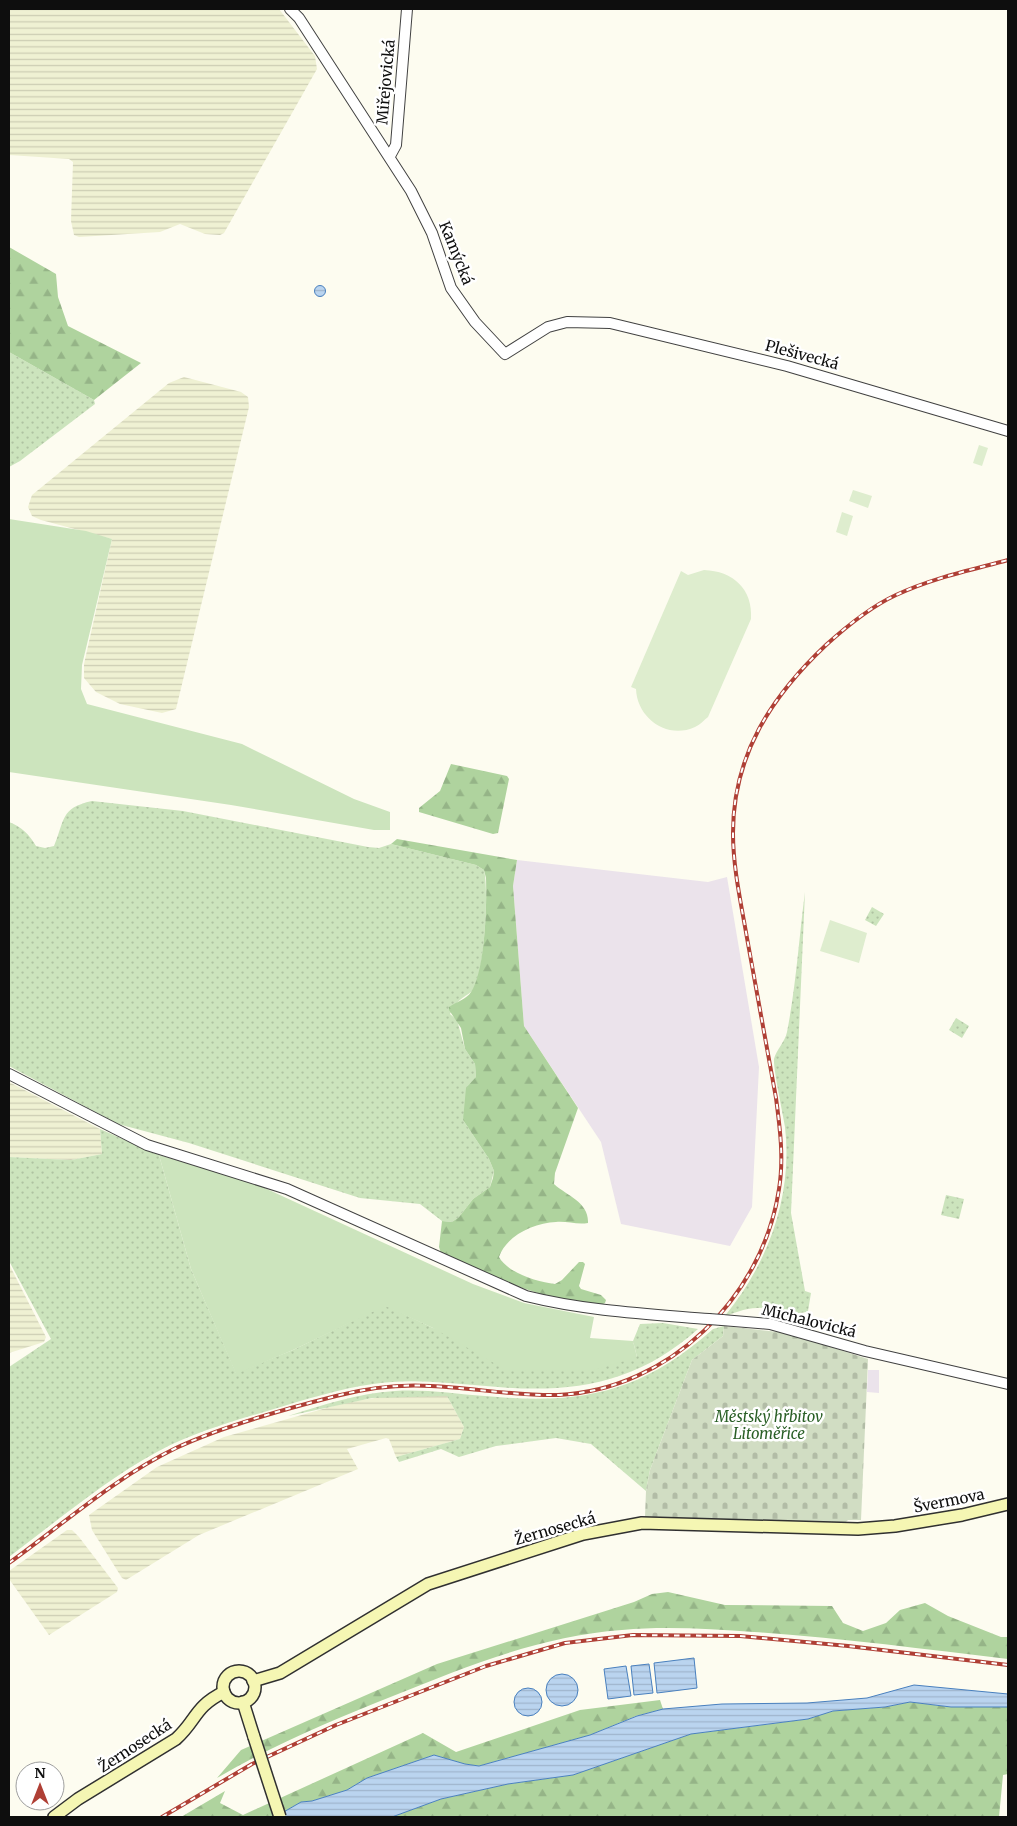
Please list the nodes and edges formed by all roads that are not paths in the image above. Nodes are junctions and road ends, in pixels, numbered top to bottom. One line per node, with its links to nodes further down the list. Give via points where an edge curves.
1 (290, 9): 3 (street, Kamýcká)
2 (407, 9): 3 (street, Miřejovická, via 396,145)
3 (390, 156): 4 (street, Kamýcká, via 412,191 432,233 451,288 475,322)
4 (505, 354): 5 (street, Plešivecká, via 548,327 567,322 610,323 787,366)
5 (1008, 431)
6 (9, 1074): 7 (street, Michalovická, bridge, via 147,1145 288,1189 517,1292 560,1305 598,1310 770,1324)
7 (1008, 1384)
8 (1008, 1504): 9 (main road, Švermova)
9 (895, 1526): 10 (main road, Žernosecká, via 642,1523 583,1534 428,1584 280,1673)
10 (253, 1681): 11 (main road, Žernosecká, via 241,1671 231,1673 224,1682); 12 (main road, via 254,1691)
11 (224, 1692): 12 (main road, via 232,1701); 13 (main road, Žernosecká, via 198,1709 176,1739)
12 (243, 1702): 14 (main road, bridge)
13 (54, 1817)
14 (280, 1817)

